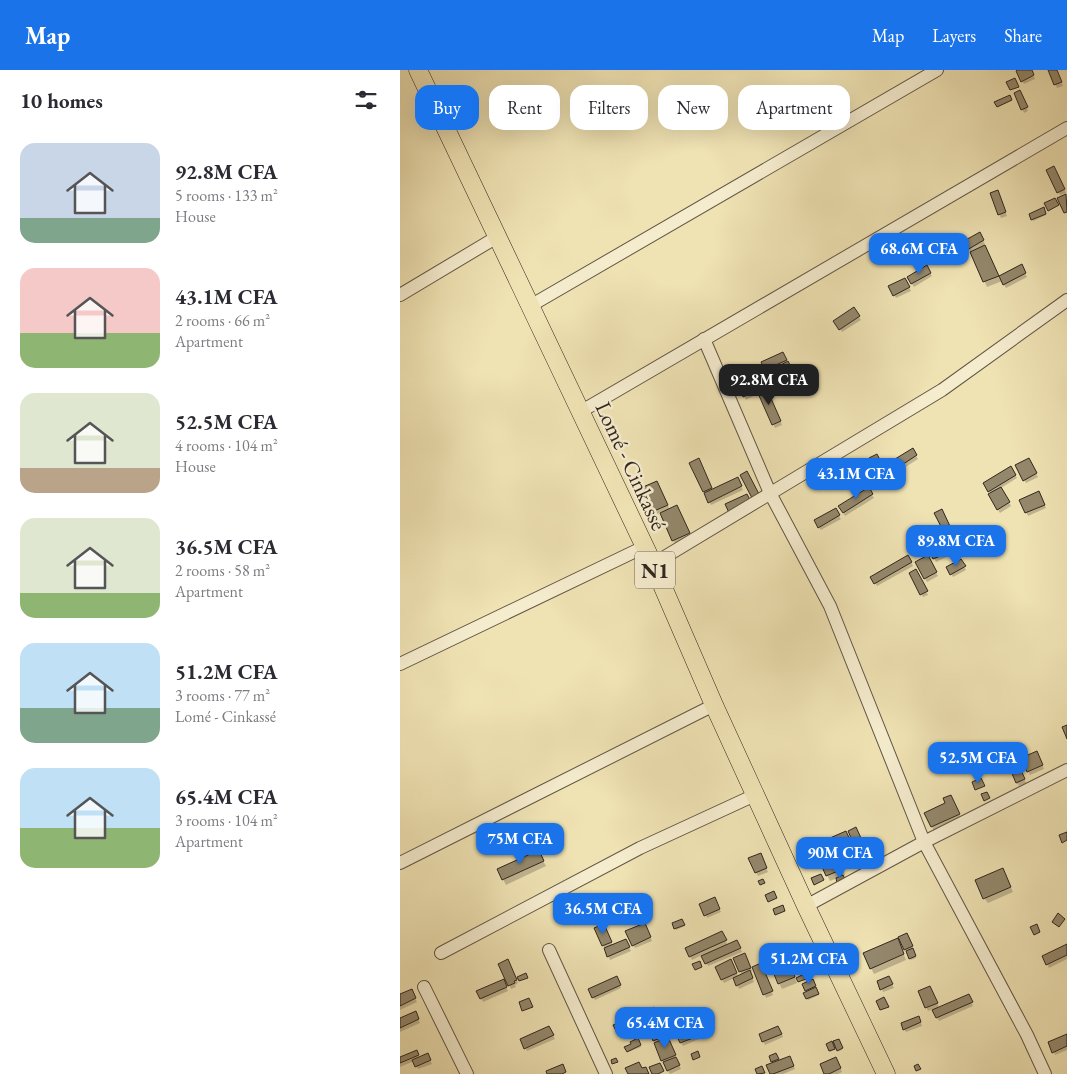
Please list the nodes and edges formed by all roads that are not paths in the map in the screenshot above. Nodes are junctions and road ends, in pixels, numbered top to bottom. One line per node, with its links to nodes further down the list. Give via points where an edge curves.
1 (418, 70): 4 (highway, Lomé - Cinkassé / N1)
2 (937, 70): 7 (street)
3 (1067, 128): 8 (street)
4 (497, 237): 5 (street); 7 (highway, Lomé - Cinkassé / N1)
5 (400, 295)
6 (1067, 300): 10 (street, via 942,390)
7 (530, 306): 9 (highway, Lomé - Cinkassé / N1)
8 (704, 339): 9 (street); 10 (street)
9 (580, 412): 11 (highway, Lomé - Cinkassé / N1)
10 (770, 493): 12 (street); 17 (street, via 830,606)
11 (644, 546): 12 (highway, Lomé - Cinkassé / N1); 13 (street)
12 (652, 564): 14 (highway, Lomé - Cinkassé / N1)
13 (400, 664)
14 (714, 705): 16 (highway, Lomé - Cinkassé / N1); 18 (street)
15 (1067, 770): 17 (street)
16 (755, 795): 19 (highway, Lomé - Cinkassé / N1); 21 (street, via 640,848)
17 (924, 842): 19 (street); 26 (street)
18 (400, 863)
19 (806, 906): 25 (highway, Lomé - Cinkassé / N1)
20 (549, 950): 24 (street)
21 (441, 953)
22 (424, 987): 23 (street)
23 (467, 1074)
24 (606, 1074)
25 (886, 1074)
26 (1045, 1074)

